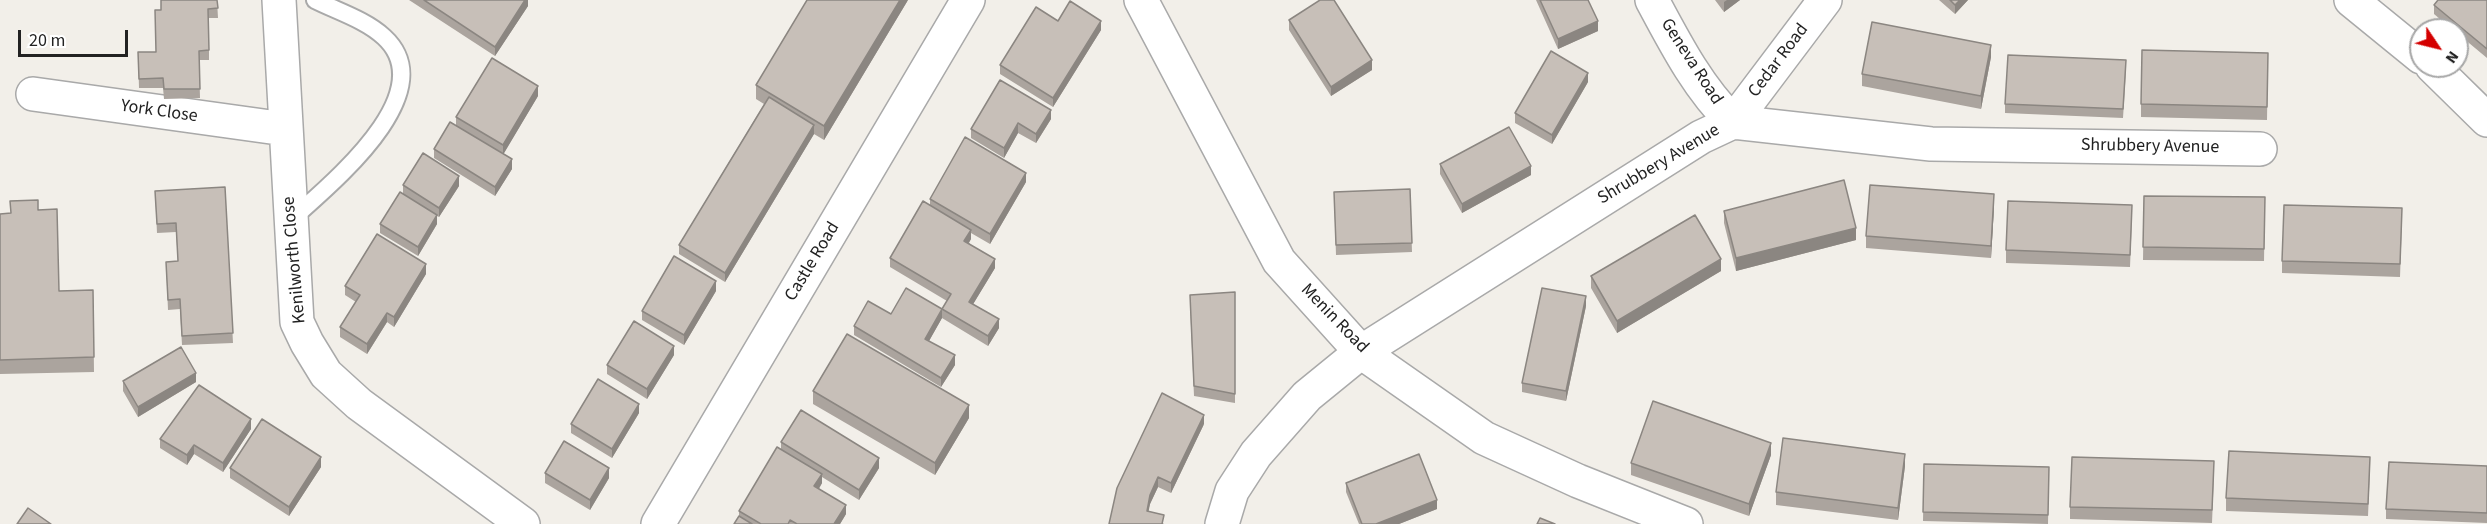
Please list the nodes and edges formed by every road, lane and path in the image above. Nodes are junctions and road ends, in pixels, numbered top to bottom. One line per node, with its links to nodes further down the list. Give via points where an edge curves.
1 (279, 0): 13 (street, Kenilworth Close)
2 (315, 0): 15 (lane, via 385,37 398,60 399,85 382,127 364,151)
3 (968, 0): 18 (street, Castle Road)
4 (1140, 0): 16 (street, Menin Road, via 1279,261)
5 (1652, 0): 12 (street, Geneva Road, via 1714,103)
6 (1825, 0): 12 (street, Cedar Road)
7 (2351, 0): 8 (street)
8 (2409, 47)
9 (2444, 78): 11 (street)
10 (33, 94): 13 (street, York Close)
11 (2487, 120)
12 (1733, 122): 14 (street, Shrubbery Avenue, via 1930,144); 16 (street, Shrubbery Avenue, via 1701,137)
13 (285, 129): 15 (street, Kenilworth Close)
14 (2260, 149)
15 (291, 220): 17 (street, Kenilworth Close, via 297,322 326,374 359,404)
16 (1361, 352): 19 (street, Shrubbery Avenue, via 1307,396 1256,454 1232,491); 20 (street, Menin Road, via 1484,438 1578,482)
17 (522, 524)
18 (658, 524)
19 (1222, 524)
20 (1686, 524)

